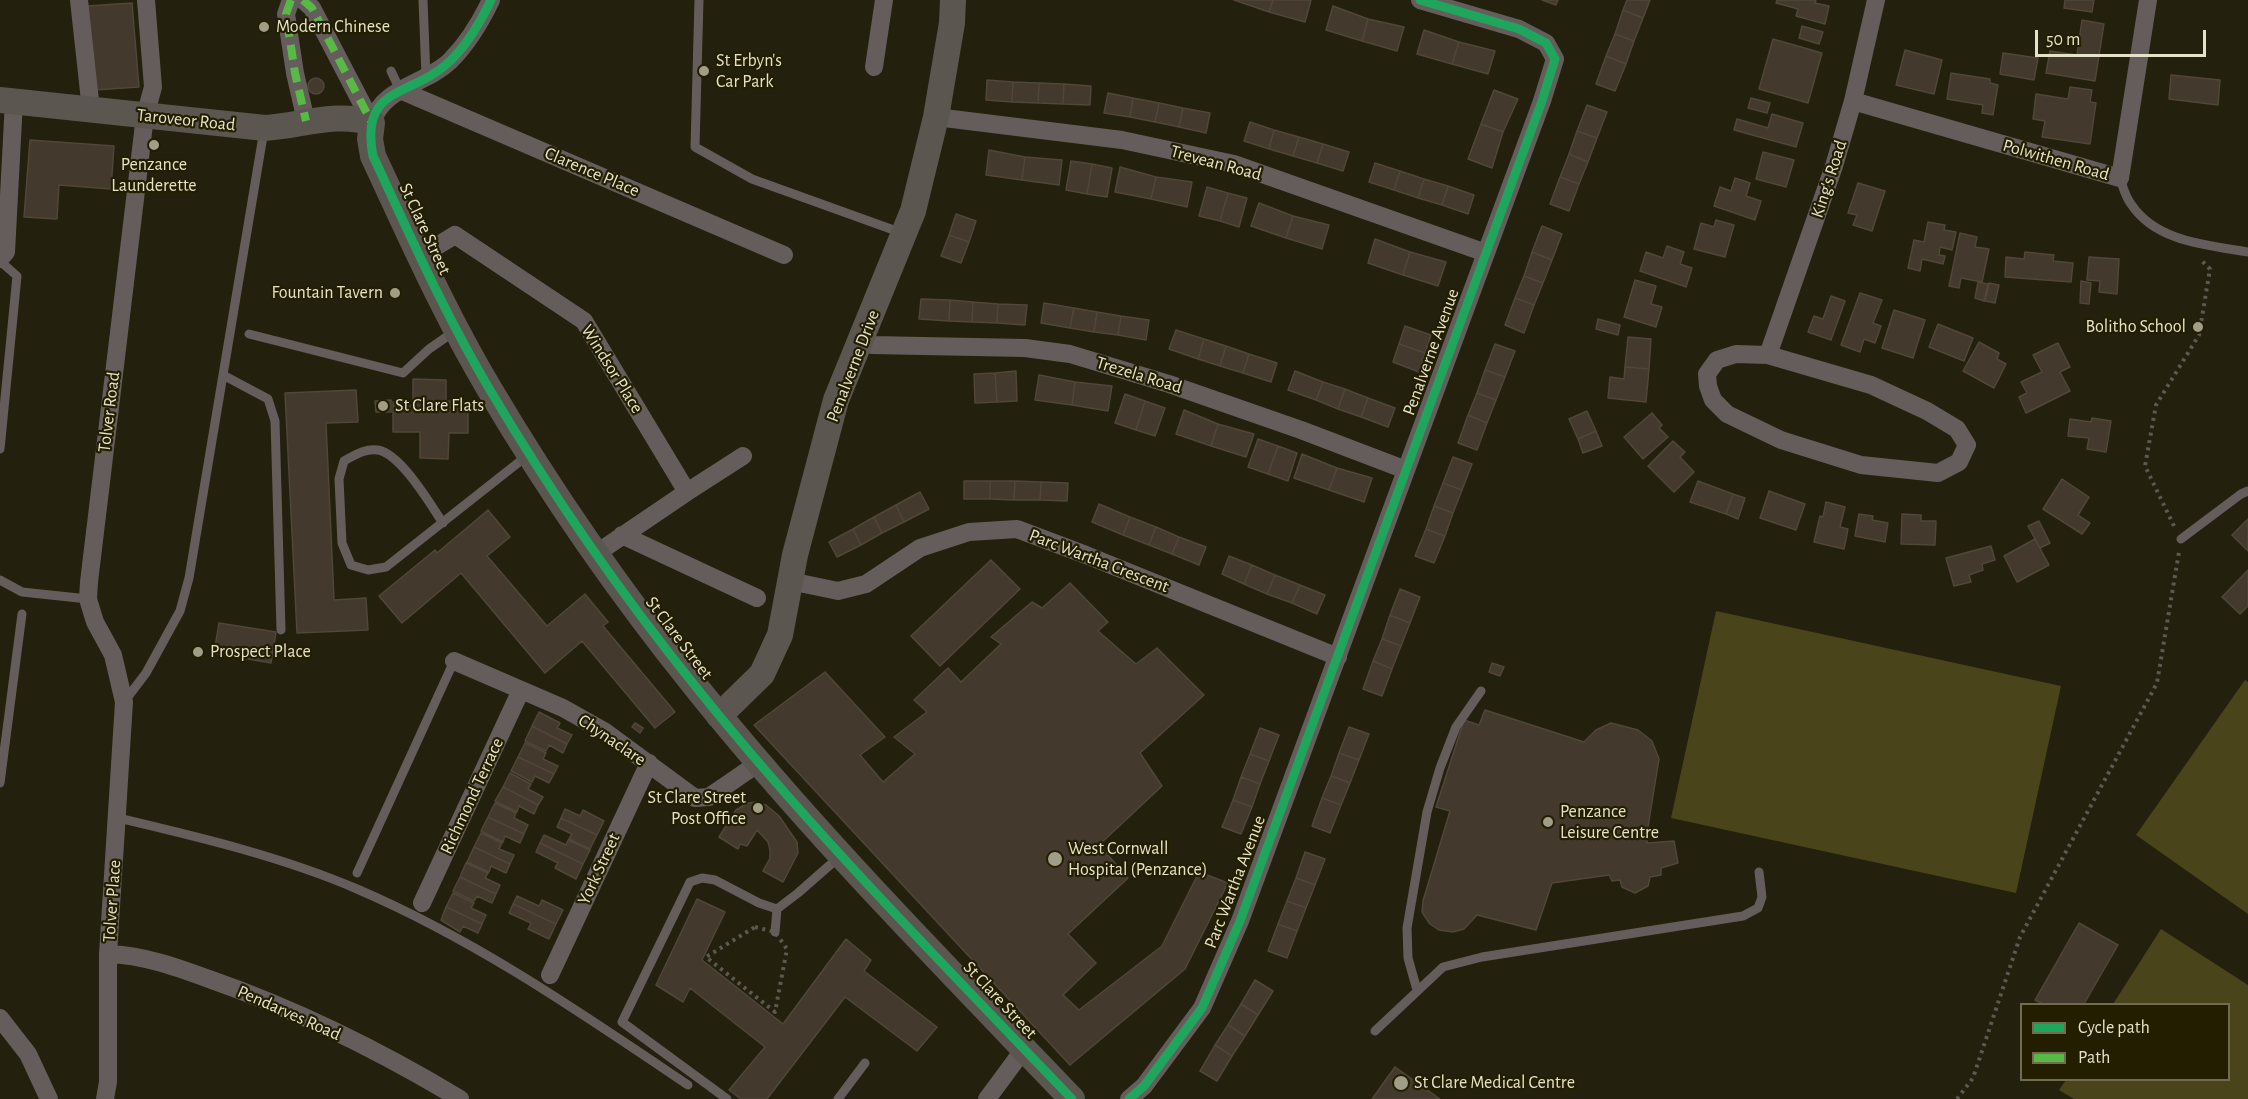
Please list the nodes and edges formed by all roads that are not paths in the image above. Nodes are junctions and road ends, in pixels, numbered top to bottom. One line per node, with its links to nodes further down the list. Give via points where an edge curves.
1 (79, 0): 19 (street)
2 (146, 0): 20 (street, Tolver Road, via 153,87)
3 (291, 0): 22 (street, via 286,14)
4 (303, 0): 23 (street, via 312,8)
5 (423, 0): 15 (lane)
6 (491, 0): 15 (street, via 476,32 448,63)
7 (699, 0): 26 (lane, via 695,147 753,179)
8 (884, 0): 13 (street)
9 (953, 0): 21 (street, Penalverne Drive)
10 (1420, 0): 27 (street, Penalverne Avenue, via 1519,29 1546,43 1555,59)
11 (1876, 0): 18 (street, King's Road)
12 (2148, 0): 25 (street, Polwithen Road)
13 (874, 67)
14 (391, 70): 16 (lane)
15 (426, 77): 16 (street)
16 (400, 90): 23 (street, via 379,106); 29 (street, Clarence Place)
17 (7, 101): 19 (street, Taroveor Road); 31 (street, via 6,252)
18 (1853, 101): 25 (street, Polwithen Road); 35 (street, King's Road)
19 (91, 110): 20 (street, Taroveor Road)
20 (145, 116): 24 (street, Taroveor Road); 50 (street, Tolver Road)
21 (936, 117): 26 (street, Penalverne Drive); 27 (street, Trevean Road, via 1122,140 1234,164)
22 (306, 121): 23 (street, Taroveor Road, via 356,118); 24 (street, Taroveor Road)
23 (372, 123): 30 (street, St Clare Street, via 373,156)
24 (265, 128): 36 (lane)
25 (2120, 178): 28 (lane, via 2131,205 2167,234)
26 (904, 234): 34 (street, Penalverne Drive)
27 (1486, 252): 40 (street, Penalverne Avenue)
28 (2248, 252)
29 (784, 255)
30 (419, 257): 32 (street, St Clare Street); 42 (street, Windsor Place, via 455,235 584,321)
31 (0, 260): 37 (lane, via 17,276)
32 (457, 330): 33 (lane, via 403,373); 38 (street, St Clare Street)
33 (249, 334)
34 (860, 341): 40 (street, Trezela Road, via 872,345 1025,348 1070,354 1180,388); 48 (street, Penalverne Drive, via 836,400)
35 (1768, 355): 35 (street, via 1736,354 1716,360 1707,374 1708,386 1713,400 1727,414 1781,440 1861,465 1938,473 1959,462 1967,445 1957,429 1927,411 1870,385)
36 (223, 375): 52 (lane, via 268,399 275,421); 57 (lane, via 180,611 146,673)
37 (0, 448)
38 (530, 453): 43 (lane); 46 (street, St Clare Street)
39 (743, 456): 42 (street)
40 (1406, 470): 53 (street, Penalverne Avenue)
41 (2248, 491): 45 (lane)
42 (687, 492): 44 (street)
43 (443, 523): 43 (lane, via 386,567 368,570 351,565 342,543 339,479 344,461 362,451 380,450 394,458)
44 (622, 535): 46 (street); 49 (street)
45 (2181, 539)
46 (597, 553): 58 (street, St Clare Street)
47 (0, 580): 50 (lane, via 22,592)
48 (790, 580): 53 (street, Parc Wartha Crescent, via 838,591 866,584 920,548 969,532 1017,530); 58 (street, Penalverne Drive, via 780,635 762,674)
49 (757, 598)
50 (88, 599): 57 (street, Tolver Road, via 113,655)
51 (22, 614): 61 (lane)
52 (281, 630)
53 (1338, 657): 84 (street, Parc Wartha Avenue, via 1240,921 1202,1008 1144,1086)
54 (454, 662): 55 (street, Chynaclare); 65 (lane)
55 (521, 690): 60 (street, Chynaclare, via 604,731); 66 (street, Richmond Terrace)
56 (1481, 691): 71 (lane, via 1456,727 1427,812 1407,928 1408,958)
57 (124, 702): 62 (street, Tolver Place)
58 (719, 716): 59 (street, St Clare Street)
59 (760, 762): 60 (street, Chynaclare, via 709,797 695,798); 63 (street, St Clare Street)
60 (649, 763): 70 (street, York Street)
61 (0, 783)
62 (118, 818): 69 (street, Tolver Place); 76 (lane, via 241,848 355,888 415,915 532,981)
63 (841, 855): 67 (lane); 74 (street, St Clare Street)
64 (1759, 872): 71 (lane, via 1762,897 1758,908 1743,916 1482,957 1443,967)
65 (357, 873)
66 (422, 903)
67 (777, 909): 68 (lane); 80 (lane, via 715,880 702,878 690,882 622,1022)
68 (775, 932)
69 (108, 954): 78 (street, Tolver Place); 79 (street, Pendarves Road, via 130,955 185,970 247,992 307,1018)
70 (550, 975)
71 (1417, 990): 73 (lane)
72 (0, 1018): 77 (street, via 28,1054)
73 (1375, 1031)
74 (1024, 1049): 82 (street); 83 (street, St Clare Street)
75 (865, 1063): 81 (lane)
76 (688, 1085)
77 (49, 1099)
78 (105, 1099)
79 (460, 1099)
80 (727, 1099)
81 (838, 1099)
82 (987, 1099)
83 (1072, 1099)
84 (1129, 1099)

